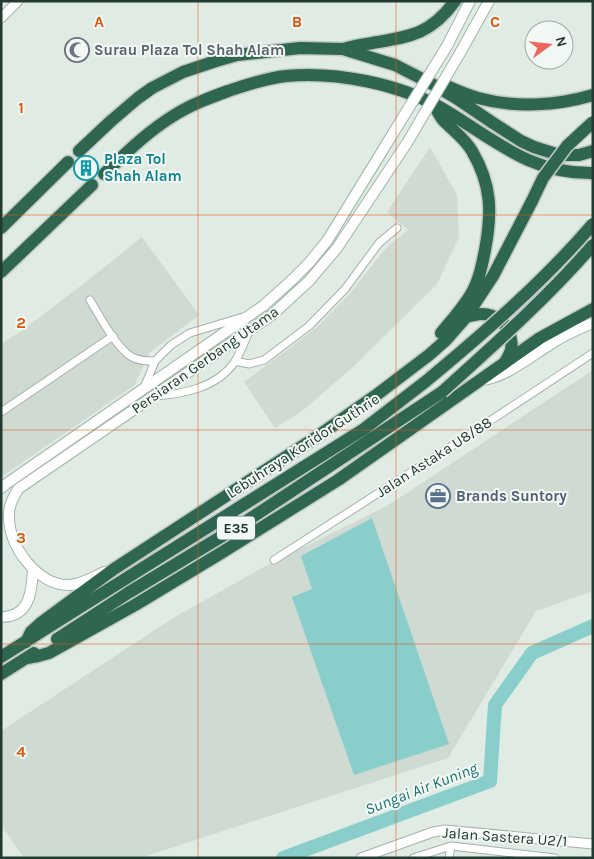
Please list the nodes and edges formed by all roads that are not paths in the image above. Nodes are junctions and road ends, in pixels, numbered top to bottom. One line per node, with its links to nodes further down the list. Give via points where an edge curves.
1 (18, 1): 5 (street)
2 (455, 1): 6 (highway, via 437,21 416,34)
3 (470, 1): 24 (main road, Persiaran Gerbang Utama, bridge, via 447,46 327,241 310,263)
4 (489, 1): 27 (main road, Persiaran Gerbang Utama, bridge, via 407,144 332,254 303,286)
5 (2, 16)
6 (344, 49): 7 (highway, via 394,65); 11 (highway, via 300,48 237,55 183,72 138,98)
7 (436, 86): 8 (highway, via 478,98 531,104 557,103); 12 (highway, via 534,147 564,155)
8 (593, 95)
9 (434, 104): 14 (highway, via 504,148 541,166); 15 (highway, via 388,86 335,76 271,78 202,101 174,115 144,136); 33 (highway, via 480,165 490,202 489,230 480,272 471,293)
10 (593, 122): 25 (highway, bridge, via 567,146 543,178 493,276)
11 (80, 151)
12 (593, 151)
13 (68, 162): 18 (highway)
14 (593, 173)
15 (104, 174)
16 (92, 185): 21 (highway)
17 (593, 224): 43 (highway, Lebuhraya Koridor Guthrie / E35, bridge, via 479,337 364,429)
18 (1, 228)
19 (397, 228): 31 (street, via 379,243 345,289 310,326 264,360 249,364)
20 (593, 245): 45 (highway, Lebuhraya Koridor Guthrie / E35, bridge, via 556,286 442,392 242,524)
21 (1, 272)
22 (90, 300): 28 (street)
23 (593, 309): 32 (highway, via 540,338)
24 (249, 316): 30 (street, via 190,332); 35 (main road, Persiaran Gerbang Utama)
25 (466, 317): 32 (highway, via 490,315 507,326 512,340); 33 (highway, via 446,340)
26 (593, 323): 34 (main road, via 570,333 503,374)
27 (250, 331): 31 (street); 36 (main road, Persiaran Gerbang Utama)
28 (113, 336): 30 (street, via 126,354); 37 (street)
29 (593, 352): 39 (street, Jalan Astaka U8/88)
30 (155, 361): 35 (street)
31 (235, 361): 36 (street, via 213,382 192,390)
32 (505, 362): 34 (highway)
33 (409, 370): 41 (highway, via 318,436)
34 (482, 380): 45 (highway, via 338,480 221,553 49,652)
35 (144, 388): 38 (main road, Persiaran Gerbang Utama)
36 (155, 396): 40 (main road, Persiaran Gerbang Utama, via 18,489 11,502 9,523 14,541)
37 (1, 412)
38 (1, 488)
39 (274, 560)
40 (33, 569): 41 (main road, Persiaran Gerbang Utama, via 43,578 66,585); 42 (main road, via 32,590 26,606 12,615)
41 (114, 569): 43 (highway, via 42,622)
42 (1, 617)
43 (26, 642): 44 (highway, Lebuhraya Koridor Guthrie / E35)
44 (1, 657)
45 (27, 658): 46 (highway, Lebuhraya Koridor Guthrie / E35)
46 (1, 674)
47 (593, 844): 50 (street, Jalan Sastera U2/1, via 445,830)
48 (451, 846): 49 (street); 51 (street); 52 (street)
49 (518, 855): 53 (street)
50 (361, 858)
51 (413, 858)
52 (449, 858)
53 (555, 858)

